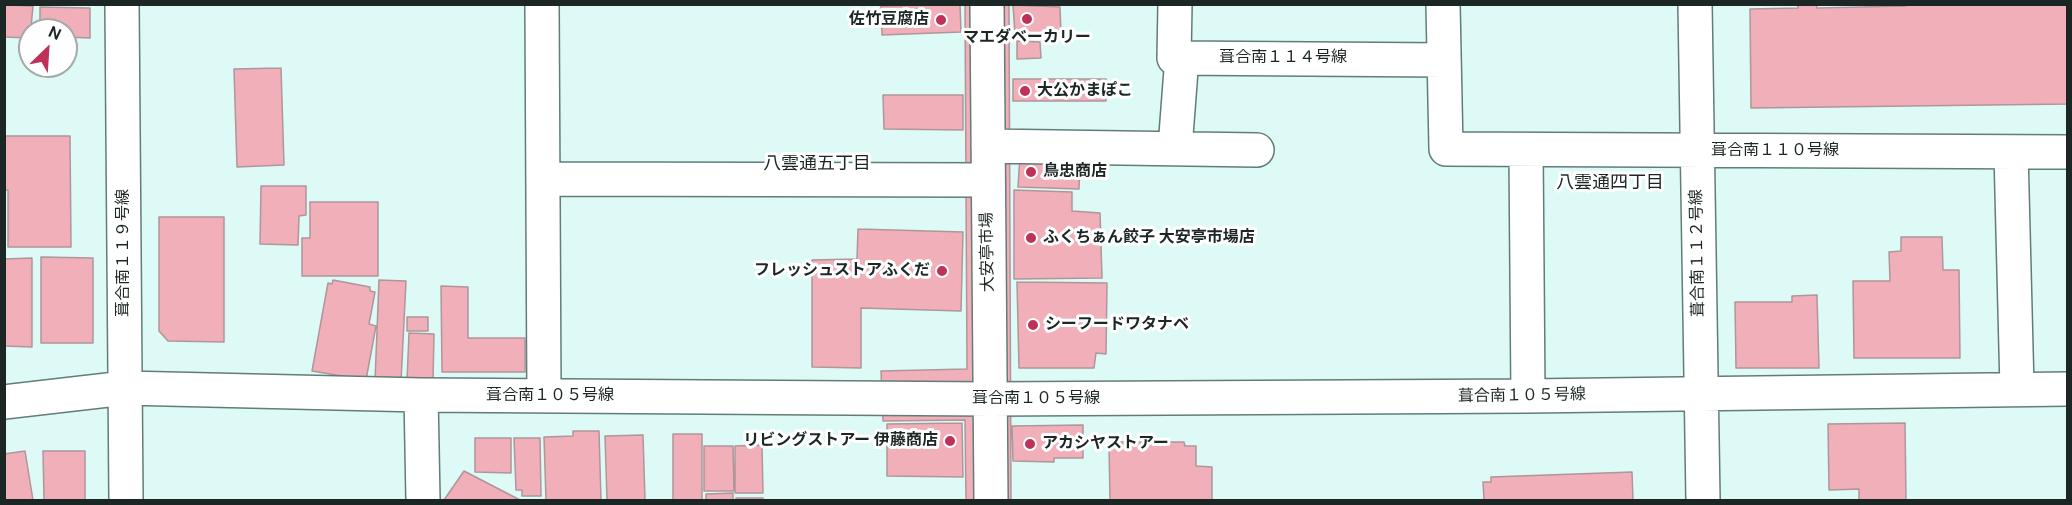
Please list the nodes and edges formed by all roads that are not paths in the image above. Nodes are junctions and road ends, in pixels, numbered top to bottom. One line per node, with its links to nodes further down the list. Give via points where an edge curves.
1 (122, 4): 18 (street, 葺合南１１９号線)
2 (542, 4): 16 (street)
3 (987, 4): 9 (street, 大安亭市場)
4 (1175, 4): 7 (street, via 1174,57)
5 (1443, 4): 8 (street, 葺合南１１０号線)
6 (1695, 4): 13 (street, 葺合南１１２号線)
7 (1182, 57): 8 (street, 葺合南１１４号線); 10 (street)
8 (1444, 60): 12 (street, 葺合南１１０号線, via 1446,149)
9 (988, 146): 10 (street); 17 (street, 大安亭市場)
10 (1175, 148): 11 (street)
11 (1257, 150)
12 (1526, 150): 13 (street, 葺合南１１０号線); 24 (street)
13 (1697, 151): 14 (street, 葺合南１１０号線); 21 (street, 葺合南１１２号線)
14 (2011, 152): 15 (street, 葺合南１１０号線); 19 (street)
15 (2067, 152)
16 (543, 179): 17 (street); 23 (street)
17 (987, 180): 25 (street, 大安亭市場)
18 (125, 388): 22 (street, 葺合南１０５号線); 26 (street, 葺合南１０５号線); 27 (street, 葺合南１１９号線)
19 (2017, 389): 20 (street, 葺合南１０５号線); 21 (street, 葺合南１０５号線)
20 (2067, 389)
21 (1700, 394): 24 (street, 葺合南１０５号線); 30 (street, 葺合南１１２号線)
22 (421, 395): 23 (street, 葺合南１０５号線); 28 (street)
23 (544, 396): 25 (street, 葺合南１０５号線)
24 (1528, 396): 25 (street, 葺合南１０５号線)
25 (990, 399): 29 (street, 大安亭市場)
26 (4, 402)
27 (126, 501)
28 (423, 501)
29 (991, 501)
30 (1703, 501)

